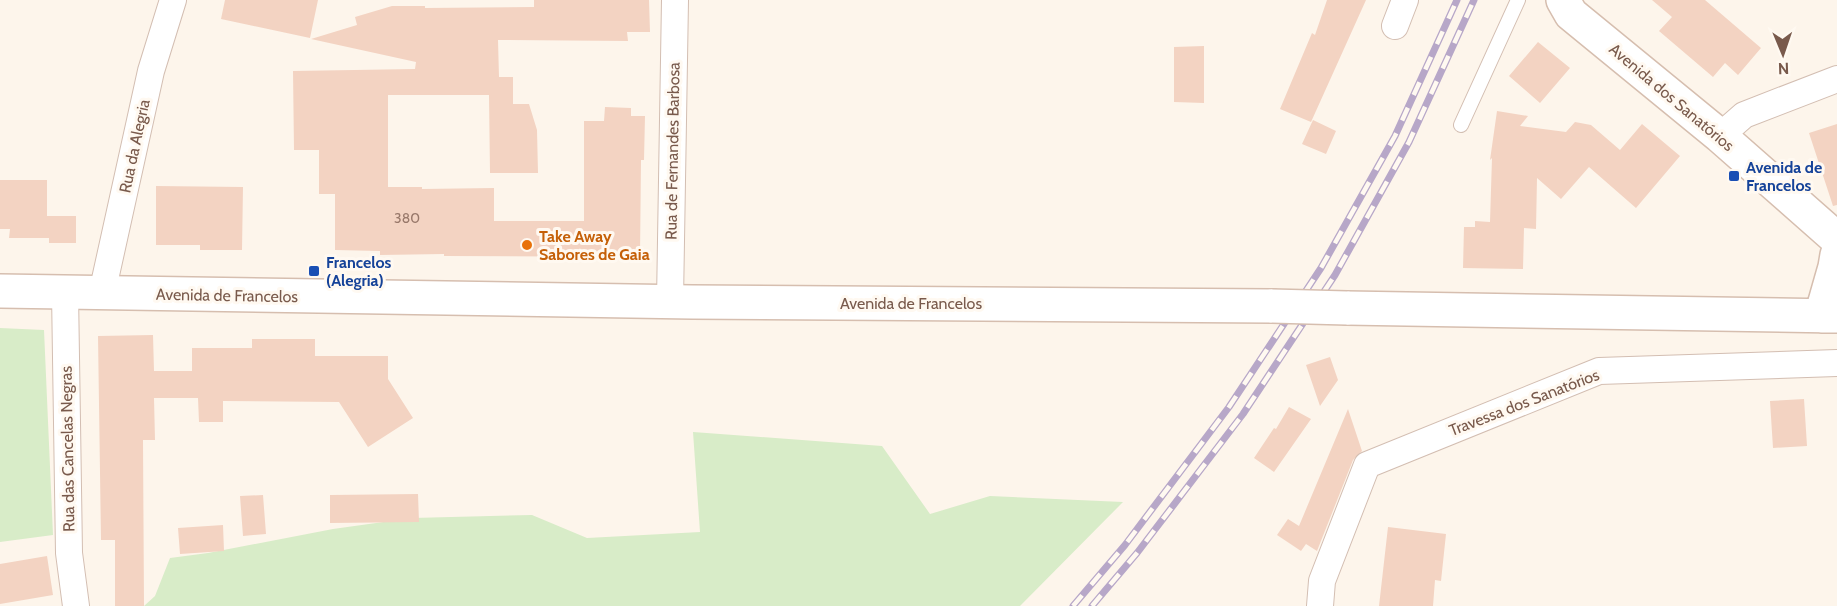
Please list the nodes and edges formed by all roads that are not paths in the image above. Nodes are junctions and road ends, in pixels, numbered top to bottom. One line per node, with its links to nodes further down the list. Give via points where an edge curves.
1 (173, 0): 14 (street, Rua da Alegria, via 151,71)
2 (675, 0): 15 (street, Rua de Fernandes Barbosa)
3 (1405, 0): 6 (street)
4 (1518, 0): 8 (lane)
5 (1563, 0): 9 (main road, Avenida dos Sanatórios, via 1571,14)
6 (1395, 26)
7 (1837, 79): 9 (street, via 1744,115)
8 (1461, 125)
9 (1720, 136): 10 (main road, Avenida dos Sanatórios)
10 (1837, 240)
11 (1837, 255): 16 (main road, Avenida de Francelos)
12 (0, 291): 13 (main road, Avenida de Francelos)
13 (65, 292): 14 (main road, Avenida de Francelos); 18 (street, Rua das Cancelas Negras, via 69,553)
14 (102, 293): 15 (main road, Avenida de Francelos)
15 (670, 301): 16 (main road, Avenida de Francelos, bridge)
16 (1829, 316)
17 (1837, 363): 19 (street, Travessa dos Sanatórios, via 1599,371 1367,465 1322,581)
18 (76, 606)
19 (1320, 606)

